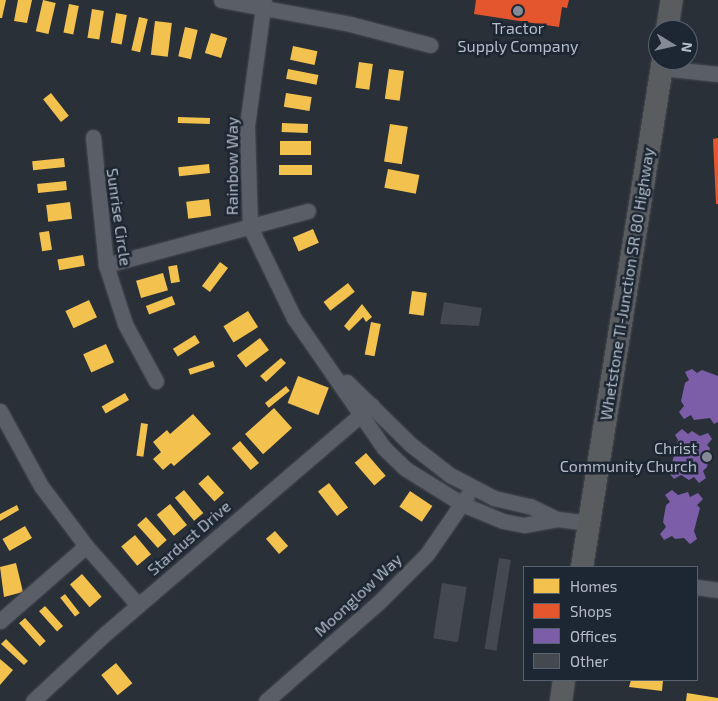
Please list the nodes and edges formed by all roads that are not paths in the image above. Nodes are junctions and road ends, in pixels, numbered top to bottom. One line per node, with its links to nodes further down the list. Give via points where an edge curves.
1 (221, 0): 3 (street)
2 (672, 0): 4 (highway)
3 (264, 4): 5 (street); 11 (street, Rainbow Way, via 247,126)
4 (669, 20)
5 (430, 45)
6 (661, 70): 19 (highway, Whetstone TI-Junction SR 80 Highway)
7 (696, 70): 8 (street)
8 (718, 74)
9 (93, 137): 12 (street, Sunrise Circle)
10 (308, 211): 11 (street)
11 (250, 227): 12 (street); 14 (street, Rainbow Way, via 294,318)
12 (106, 265): 13 (street, Sunrise Circle, via 125,324)
13 (156, 381)
14 (366, 410): 16 (street, Rainbow Way, via 430,461); 17 (street, Rainbow Way, via 384,448 406,469); 24 (street, Stardust Drive)
15 (0, 411): 20 (street, via 41,486)
16 (471, 487): 17 (street, Moonglow Way); 18 (street, Rainbow Way, via 494,498 530,506)
17 (462, 504): 18 (street, Rainbow Way, via 503,522 524,525); 28 (street, Moonglow Way, via 427,554)
18 (556, 519): 19 (street, Rainbow Way)
19 (588, 524): 21 (highway, Whetstone TI-Junction SR 80 Highway)
20 (86, 546): 24 (street); 25 (street)
21 (582, 566)
22 (698, 587): 23 (street)
23 (718, 590)
24 (138, 605): 27 (street, Stardust Drive)
25 (0, 621)
26 (564, 681): 29 (highway)
27 (33, 701)
28 (266, 701)
29 (561, 701)

